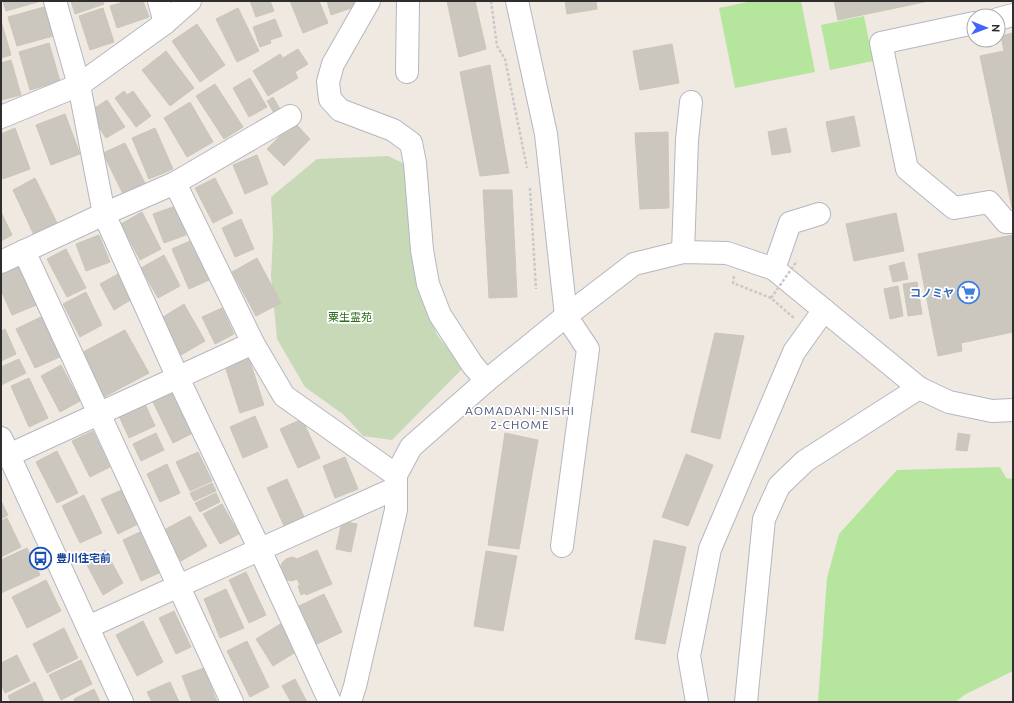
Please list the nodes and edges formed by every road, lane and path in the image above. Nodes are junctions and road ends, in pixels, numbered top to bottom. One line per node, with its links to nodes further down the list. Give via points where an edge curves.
1 (55, 1): 11 (street)
2 (159, 1): 8 (street)
3 (190, 1): 8 (street)
4 (369, 1): 34 (street, via 334,64 328,82 330,99 340,110 393,130 411,144 416,163 422,250 428,284 440,315)
5 (408, 1): 10 (street)
6 (491, 1): 15 (path, via 497,46 505,59)
7 (517, 1): 30 (street, via 546,134)
8 (165, 23): 11 (street)
9 (966, 26): 20 (street, via 881,43 907,169 954,208 989,202 1006,222)
10 (407, 72)
11 (79, 85): 14 (street); 18 (street)
12 (691, 102): 22 (street)
13 (290, 116): 17 (street)
14 (1, 117)
15 (529, 174)
16 (529, 181): 27 (path)
17 (176, 183): 18 (street); 32 (street)
18 (104, 214): 21 (street); 33 (street)
19 (819, 214): 25 (street, via 790,222)
20 (1013, 222)
21 (24, 251): 24 (street); 37 (street)
22 (683, 252): 25 (street, via 727,253); 30 (street, via 634,264)
23 (797, 260): 28 (path, bridge)
24 (1, 262)
25 (774, 270): 29 (street)
26 (734, 274): 28 (path, via 733,283)
27 (536, 289)
28 (770, 298): 31 (path)
29 (824, 310): 31 (street); 35 (street)
30 (566, 316): 34 (street); 40 (street, via 588,349)
31 (810, 331): 48 (street, via 794,352 710,549 689,656)
32 (253, 343): 33 (street); 39 (street, via 284,396)
33 (178, 378): 37 (street); 41 (street)
34 (486, 381): 39 (street, via 410,448)
35 (919, 388): 36 (street, via 949,402 992,411); 49 (street, via 804,461 779,486 764,519)
36 (1013, 410)
37 (100, 414): 38 (street); 42 (street)
38 (5, 447): 43 (street)
39 (396, 481): 41 (street); 47 (street, via 396,510)
40 (562, 546)
41 (260, 550): 42 (street); 46 (street)
42 (179, 587): 43 (street); 45 (street)
43 (88, 627): 44 (street)
44 (122, 702)
45 (232, 702)
46 (330, 702)
47 (350, 702)
48 (697, 702)
49 (746, 702)

